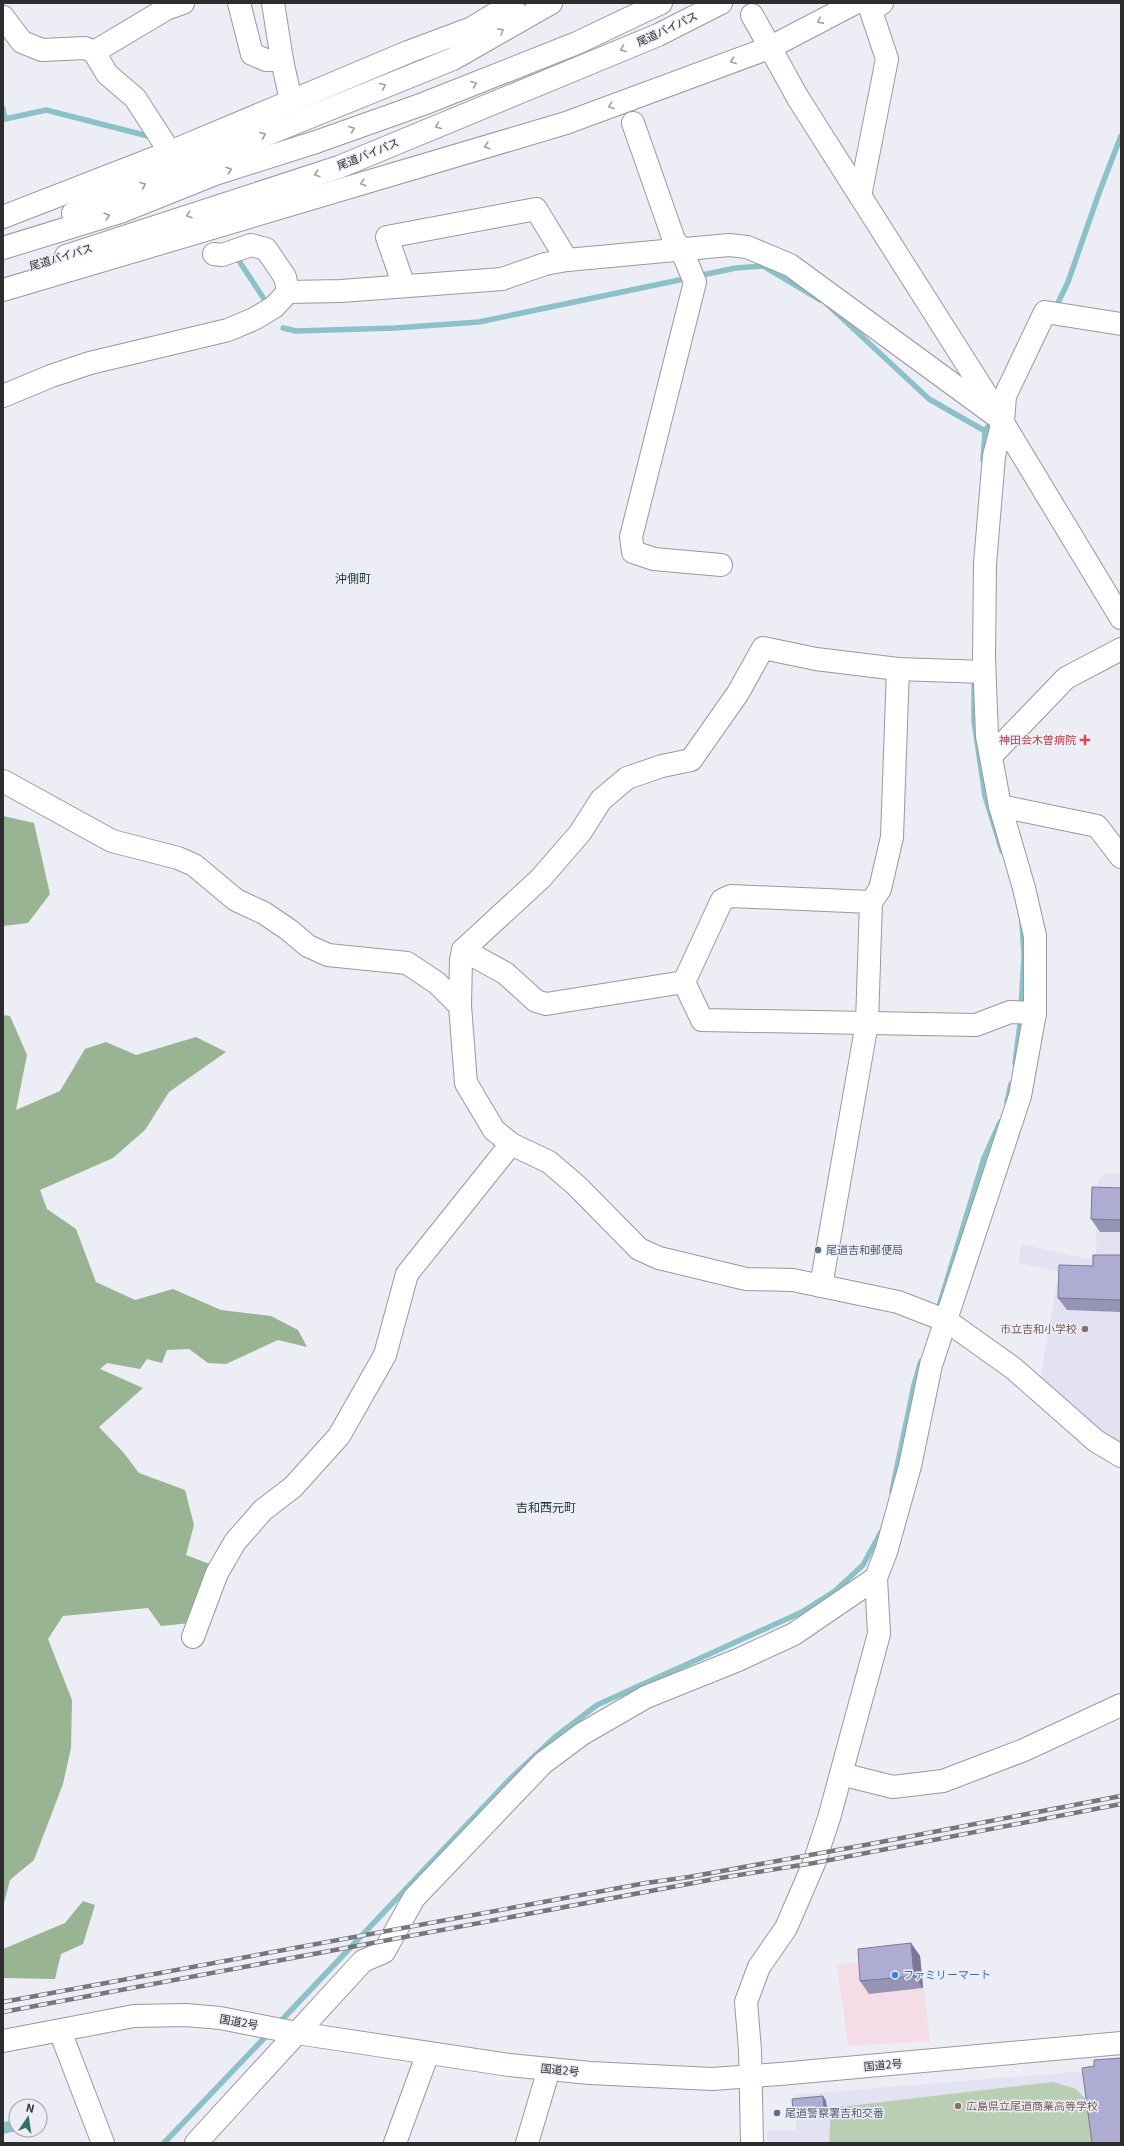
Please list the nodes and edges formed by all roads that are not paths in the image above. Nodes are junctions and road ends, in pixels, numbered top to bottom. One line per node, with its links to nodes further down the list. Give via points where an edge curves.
1 (239, 3): 13 (main road, via 252,54 266,60)
2 (273, 3): 13 (main road)
3 (551, 3): 19 (main road, one-way to 3, via 454,58)
4 (661, 3): 20 (main road, one-way to 4, via 120,212 215,174 423,104 577,43)
5 (721, 3): 24 (main road, 尾道バイパス, one-way to 24, via 658,34 339,166 50,261)
6 (171, 5): 12 (main road)
7 (507, 5): 14 (main road, via 472,28)
8 (869, 5): 11 (main road, one-way to 11); 17 (main road, via 887,59)
9 (752, 15): 11 (main road)
10 (3, 17): 12 (main road, via 22,42 42,50 85,48)
11 (769, 48): 17 (main road); 26 (main road, one-way to 26, via 566,123)
12 (94, 52): 16 (main road, via 107,74 135,98)
13 (282, 60): 14 (main road)
14 (291, 101): 16 (main road)
15 (633, 123): 21 (main road, via 661,207 674,240)
16 (170, 152): 18 (main road)
17 (860, 196): 29 (main road)
18 (3, 217)
19 (3, 242)
20 (3, 248)
21 (681, 249): 23 (main road); 29 (main road, via 729,245 747,247 790,265); 32 (main road, via 695,282 631,537 633,552 654,559)
22 (214, 254): 27 (main road, via 222,255 251,245 266,249 285,277)
23 (567, 260): 25 (main road, via 545,264 502,278); 25 (main road, via 536,209 387,237)
24 (3, 274)
25 (404, 286): 27 (main road)
26 (3, 290)
27 (288, 292): 30 (main road, via 274,307 228,330 90,363 50,376)
28 (1121, 324): 31 (main road, via 1045,312 1005,396)
29 (978, 394): 31 (main road)
30 (3, 396)
31 (1003, 421): 33 (main road); 36 (main road, via 994,456 989,496 985,564)
32 (721, 565)
33 (1121, 618)
34 (1121, 649): 37 (main road, via 1066,678)
35 (898, 669): 36 (main road); 41 (main road, via 892,837 880,889); 42 (main road, via 816,659 763,648 738,693 691,760 627,778 601,800 580,833 541,878)
36 (984, 672): 37 (main road, via 987,736)
37 (991, 756): 39 (main road)
38 (3, 781): 44 (main road, via 112,841 178,858 194,865 236,900 264,913 308,946 328,955 407,963 437,983)
39 (1000, 806): 40 (main road, via 1097,826); 45 (main road, via 1035,936)
40 (1121, 857)
41 (871, 902): 43 (main road, via 731,896 722,900); 46 (main road)
42 (463, 950): 43 (main road, via 505,973 536,1001 546,1004); 44 (main road)
43 (684, 982): 46 (main road, via 702,1020)
44 (460, 1006): 47 (main road, via 466,1083 494,1130)
45 (1035, 1013): 46 (main road, via 1010,1012 976,1025); 49 (main road, via 1020,1096)
46 (867, 1023): 48 (main road)
47 (511, 1144): 48 (main road, via 549,1162 577,1186 639,1249 659,1258 746,1279 793,1280); 52 (main road, via 407,1274 385,1355 339,1436 293,1487 263,1510 235,1542 217,1573)
48 (821, 1286): 49 (main road, via 898,1302)
49 (947, 1321): 50 (main road, via 1013,1368 1096,1441); 51 (main road, via 931,1365 910,1466 886,1552)
50 (1121, 1456)
51 (876, 1578): 54 (main road, via 879,1634); 56 (main road, via 794,1634 646,1697 582,1734 543,1763 414,1898 384,1952 363,1961)
52 (193, 1637)
53 (1121, 1705): 54 (main road, via 1024,1750 943,1781 893,1787)
54 (841, 1774): 61 (main road, via 814,1863 786,1928 759,1967 746,2002)
55 (60, 2031): 56 (main road, 国道2号, via 151,2015 203,2016); 57 (main road, 国道2号); 62 (main road)
56 (293, 2032): 59 (main road, 国道2号); 63 (main road)
57 (3, 2042)
58 (1121, 2043): 61 (main road, 国道2号)
59 (428, 2053): 60 (main road, 国道2号); 64 (main road)
60 (549, 2069): 61 (main road, 国道2号, via 671,2078 712,2079); 65 (main road)
61 (751, 2076): 66 (main road)
62 (103, 2143)
63 (196, 2143)
64 (395, 2143)
65 (527, 2143)
66 (752, 2143)

